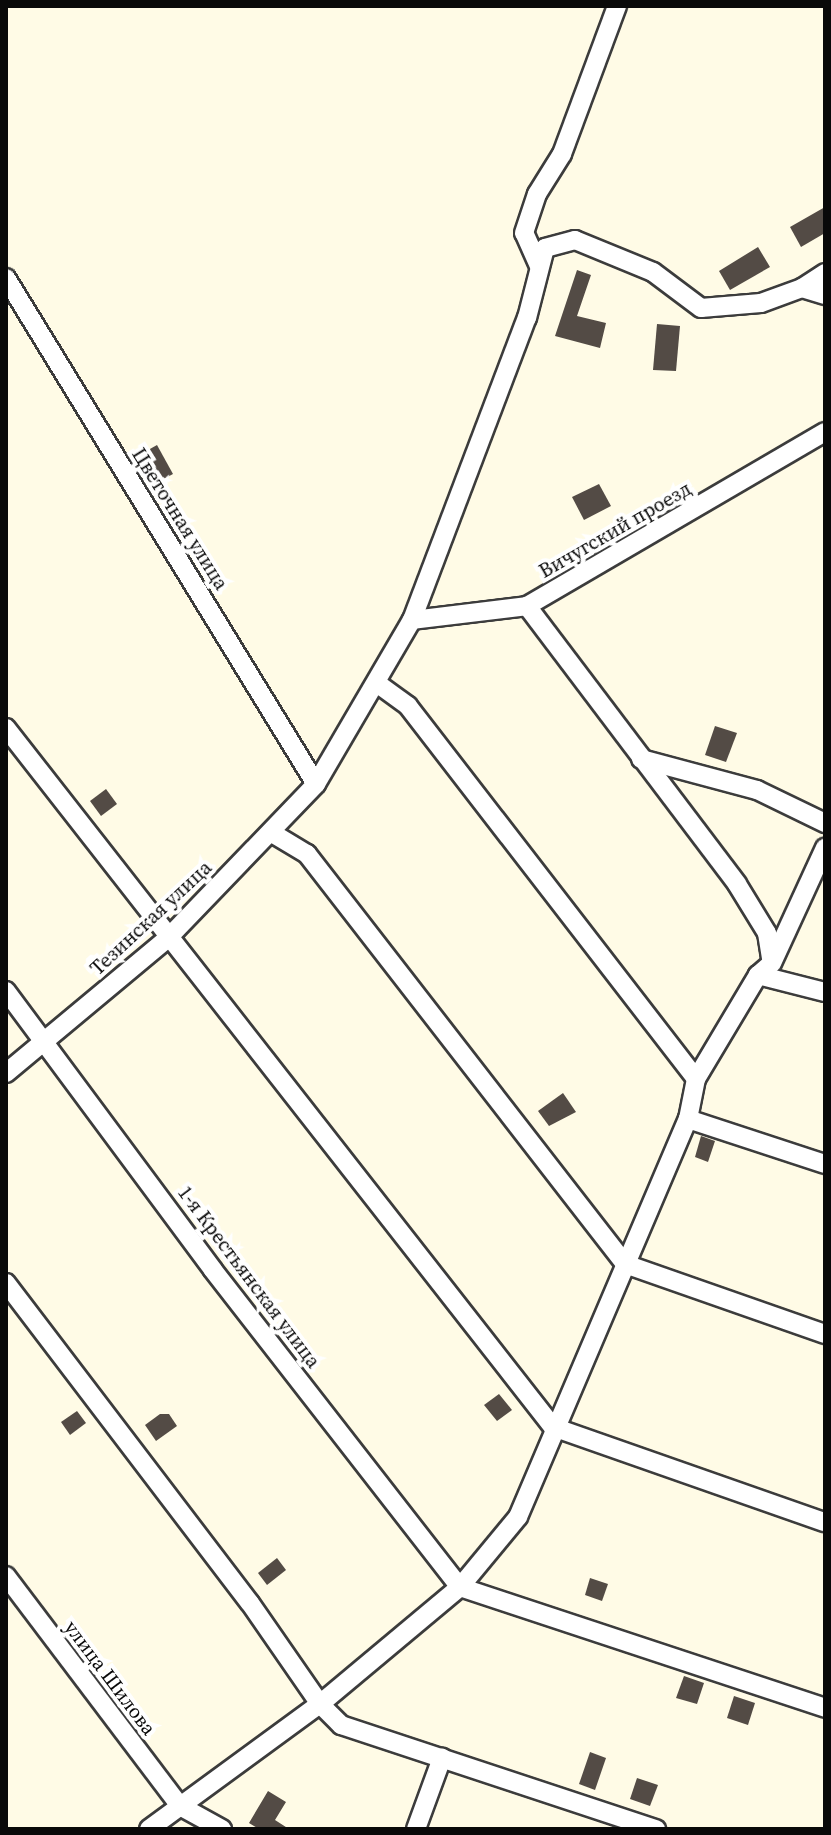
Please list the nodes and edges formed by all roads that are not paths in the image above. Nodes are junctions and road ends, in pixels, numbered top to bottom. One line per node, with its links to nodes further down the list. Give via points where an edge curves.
1 (617, 6): 2 (street, via 562,154 537,194 524,233)
2 (539, 266): 5 (street, via 545,248 575,240 653,272 701,308 761,303); 9 (street, Тезинская улица, via 493,413)
3 (825, 273): 5 (street)
4 (7, 282): 13 (street, Цветочная улица)
5 (802, 288): 6 (street)
6 (825, 295)
7 (825, 432): 8 (street, Вичугский проезд)
8 (527, 606): 9 (street, Вичугский проезд); 12 (street)
9 (412, 620): 10 (street, Тезинская улица)
10 (378, 684): 13 (street, Тезинская улица); 23 (street, via 408,706)
11 (6, 728): 17 (street)
12 (641, 759): 14 (street, via 757,790); 18 (street, via 737,884 767,933)
13 (316, 784): 15 (street, Тезинская улица)
14 (825, 823)
15 (272, 833): 17 (street, Тезинская улица); 26 (street, via 307,854)
16 (825, 848): 18 (street)
17 (167, 939): 21 (street, Тезинская улица); 29 (street)
18 (765, 969): 20 (street); 23 (street)
19 (6, 991): 21 (street, 1-я Крестьянская улица)
20 (825, 992)
21 (47, 1041): 22 (street, Тезинская улица); 32 (street, 1-я Крестьянская улица, via 213,1270)
22 (6, 1073)
23 (696, 1079): 24 (street)
24 (688, 1119): 25 (street); 26 (street)
25 (825, 1164)
26 (625, 1264): 28 (street); 29 (street)
27 (6, 1283): 33 (street, via 250,1603)
28 (825, 1334)
29 (553, 1427): 30 (street); 32 (street, via 518,1517)
30 (825, 1522)
31 (6, 1576): 36 (street, улица Шилова)
32 (460, 1587): 33 (street); 34 (street)
33 (320, 1704): 35 (street, via 341,1725); 36 (street)
34 (825, 1708)
35 (442, 1758): 39 (street); 40 (street)
36 (180, 1806): 37 (street); 38 (street)
37 (149, 1829)
38 (222, 1829)
39 (416, 1829)
40 (656, 1829)

